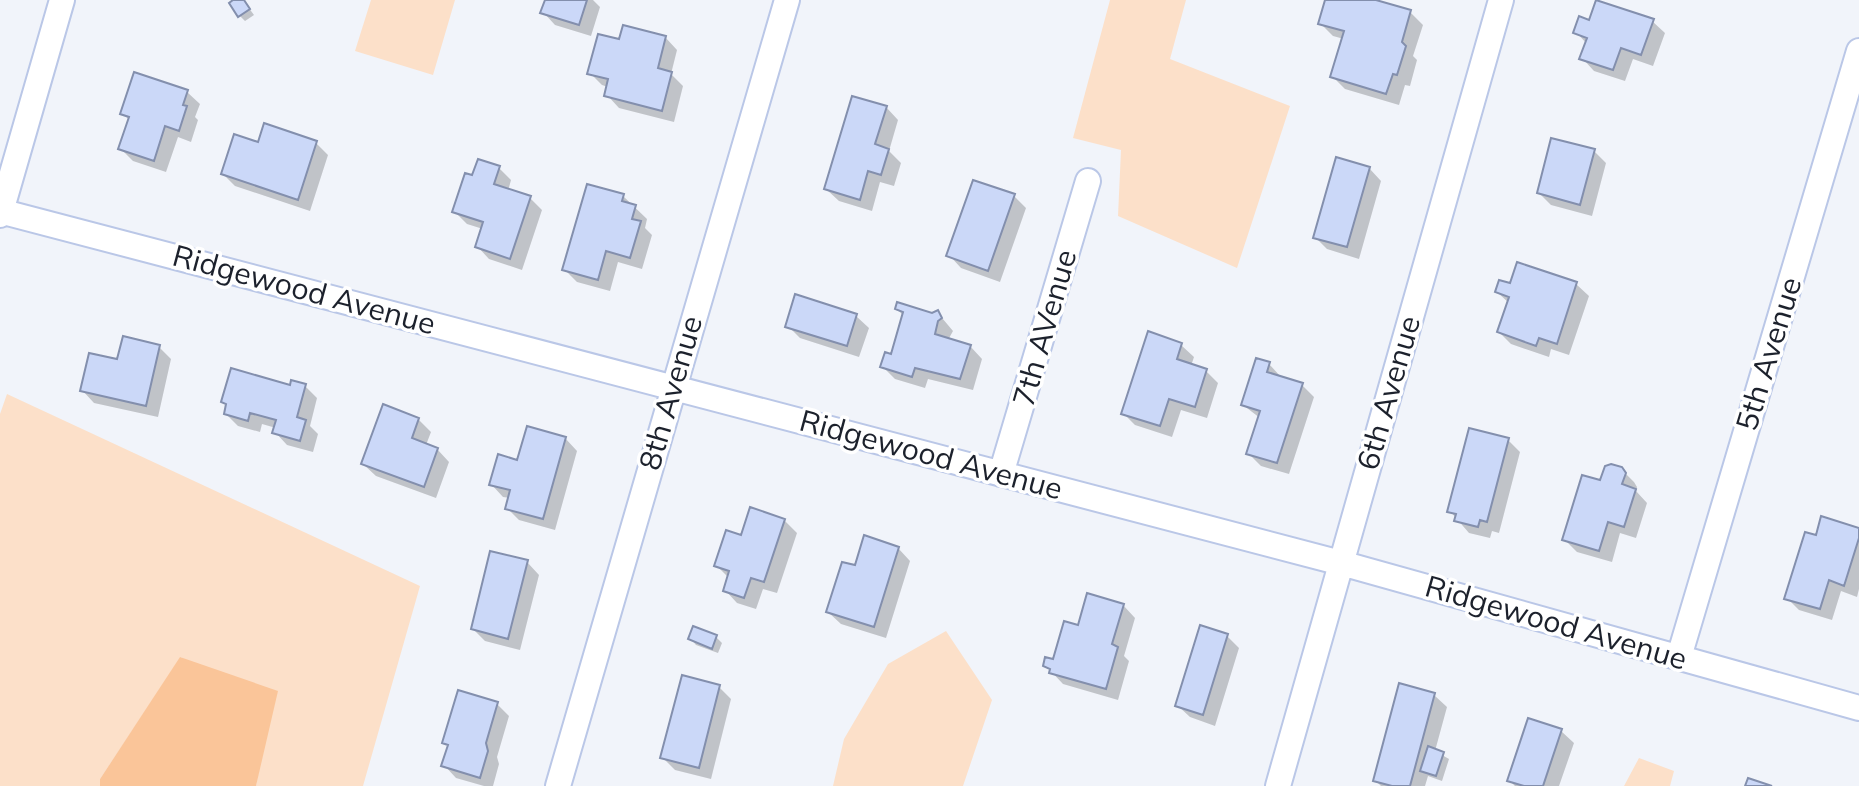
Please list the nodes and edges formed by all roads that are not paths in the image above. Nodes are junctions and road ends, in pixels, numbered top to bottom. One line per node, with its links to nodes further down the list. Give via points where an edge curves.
1 (62, 0): 6 (street)
2 (787, 0): 7 (street, 8th Avenue)
3 (1501, 0): 9 (street, 6th Avenue)
4 (1859, 51): 10 (street, 5th Avenue)
5 (1088, 181): 8 (street, 7th AVenue)
6 (0, 212): 7 (street, Ridgewood Avenue)
7 (672, 387): 8 (street, Ridgewood Avenue); 12 (street, 8th Avenue)
8 (1001, 474): 9 (street, Ridgewood Avenue)
9 (1341, 563): 10 (street, Ridgewood Avenue); 13 (street, 6th Avenue)
10 (1679, 657): 11 (street, Ridgewood Avenue)
11 (1859, 708)
12 (558, 786)
13 (1278, 786)

